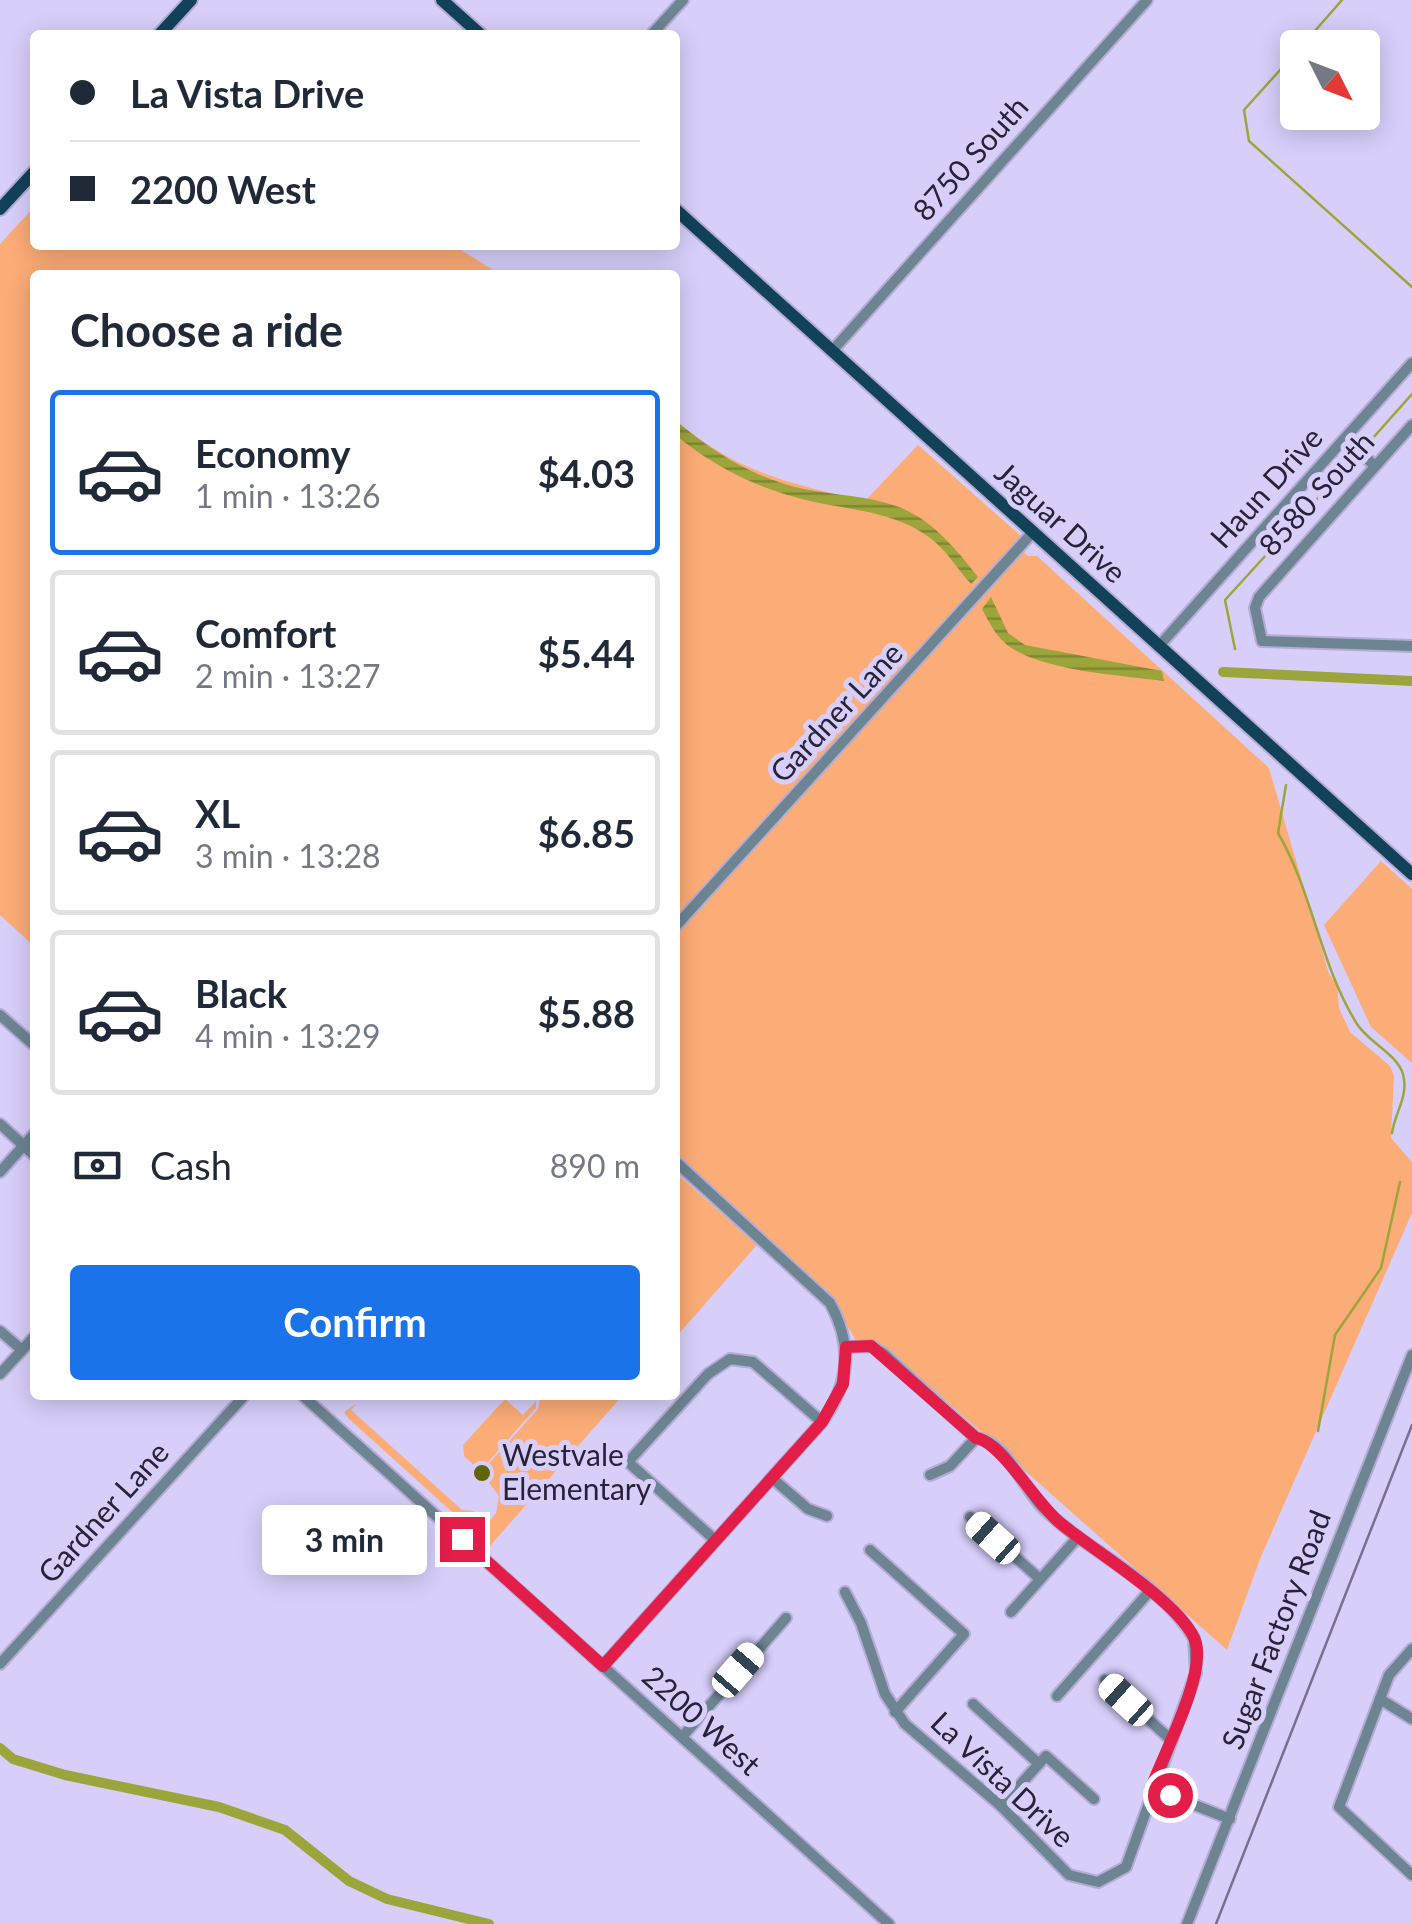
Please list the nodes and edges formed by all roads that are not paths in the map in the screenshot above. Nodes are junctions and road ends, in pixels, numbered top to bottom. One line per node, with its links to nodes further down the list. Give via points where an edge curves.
1 (191, 0): 5 (main road)
2 (442, 0): 6 (main road)
3 (683, 0): 7 (street)
4 (1146, 0): 11 (street, 8750 South)
5 (164, 30)
6 (475, 30)
7 (656, 30)
8 (30, 177): 9 (main road)
9 (0, 210)
10 (680, 214): 11 (main road, Jaguar Drive)
11 (832, 351): 16 (main road, Jaguar Drive)
12 (1412, 364): 14 (street, Haun Drive)
13 (1412, 425): 15 (street, 8580 South)
14 (1345, 439): 15 (street); 17 (street, Haun Drive)
15 (1376, 466): 18 (street, 8580 South, via 1255,608 1262,641)
16 (1034, 532): 17 (main road, Jaguar Drive); 20 (street, Gardner Lane)
17 (1159, 646): 19 (main road, Jaguar Drive)
18 (1412, 646)
19 (1412, 874)
20 (680, 921)
21 (0, 1015): 22 (street)
22 (30, 1042)
23 (0, 1124): 25 (street)
24 (30, 1139): 25 (street)
25 (24, 1146): 26 (street); 28 (street)
26 (30, 1151)
27 (680, 1165): 31 (street, via 821,1292 837,1315)
28 (0, 1172)
29 (0, 1331): 32 (street)
30 (30, 1341): 32 (street)
31 (846, 1347): 37 (street, via 843,1384); 38 (street, La Vista Drive, via 878,1349)
32 (22, 1350): 34 (street)
33 (1412, 1355): 66 (street, Sugar Factory Road)
34 (0, 1374)
35 (240, 1400): 52 (street, Gardner Lane)
36 (308, 1400): 53 (street, 2200 West)
37 (822, 1422): 40 (street); 44 (street, via 753,1362 730,1359 708,1374 628,1462)
38 (976, 1438): 39 (street, via 950,1466); 43 (street, La Vista Drive, via 1011,1463 1043,1508)
39 (930, 1475)
40 (772, 1478): 41 (street, via 808,1509); 44 (street)
41 (827, 1516)
42 (970, 1517): 46 (street)
43 (1078, 1536): 46 (street); 48 (street, La Vista Drive)
44 (716, 1540): 53 (street)
45 (870, 1550): 58 (street, via 964,1634)
46 (1040, 1579): 49 (street)
47 (845, 1592): 58 (street, La Vista Drive)
48 (1149, 1592): 55 (street); 61 (street, La Vista Drive, via 1189,1630 1196,1646 1196,1673)
49 (1011, 1612)
50 (786, 1618): 60 (street)
51 (1412, 1649): 56 (street)
52 (0, 1664)
53 (603, 1666): 60 (street, 2200 West)
54 (1104, 1680): 61 (street)
55 (1057, 1696)
56 (1380, 1699): 59 (street); 67 (street, via 1339,1807)
57 (973, 1704): 62 (street)
58 (894, 1712): 65 (street, La Vista Drive)
59 (1412, 1719)
60 (682, 1737): 68 (street, 2200 West)
61 (1170, 1739): 63 (street, La Vista Drive)
62 (1042, 1760): 64 (street); 65 (street)
63 (1151, 1788): 65 (street, La Vista Drive, via 1132,1858 1116,1876 1098,1882 1068,1876); 66 (street)
64 (1094, 1799)
65 (1001, 1806)
66 (1230, 1819): 69 (street, Sugar Factory Road)
67 (1412, 1874)
68 (889, 1924)
69 (1188, 1924)

